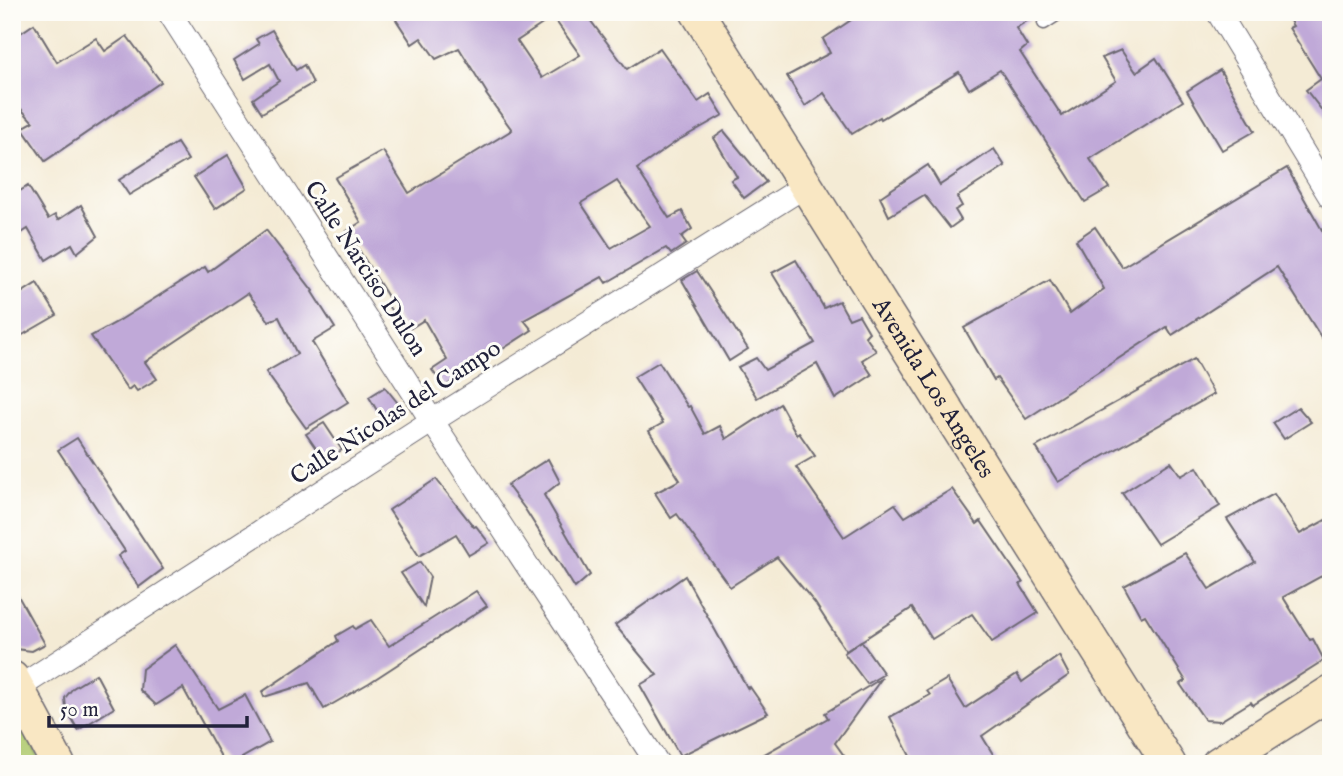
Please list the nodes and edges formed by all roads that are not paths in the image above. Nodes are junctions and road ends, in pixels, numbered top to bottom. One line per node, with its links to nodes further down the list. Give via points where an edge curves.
1 (169, 12): 8 (street, Calle Narciso Dulon)
2 (697, 12): 6 (main road, Avenida Los Angeles)
3 (1061, 12): 5 (lane)
4 (1218, 12): 7 (street)
5 (1044, 23)
6 (805, 186): 8 (street, Calle Nicolas del Campo); 13 (main road, Avenida Los Angeles)
7 (1331, 198)
8 (432, 421): 9 (street, Calle Nicolas del Campo); 12 (street, Calle Narciso Dulon)
9 (15, 683): 11 (main road)
10 (1331, 692): 14 (main road)
11 (58, 764)
12 (658, 764)
13 (1170, 764)
14 (1218, 764)

